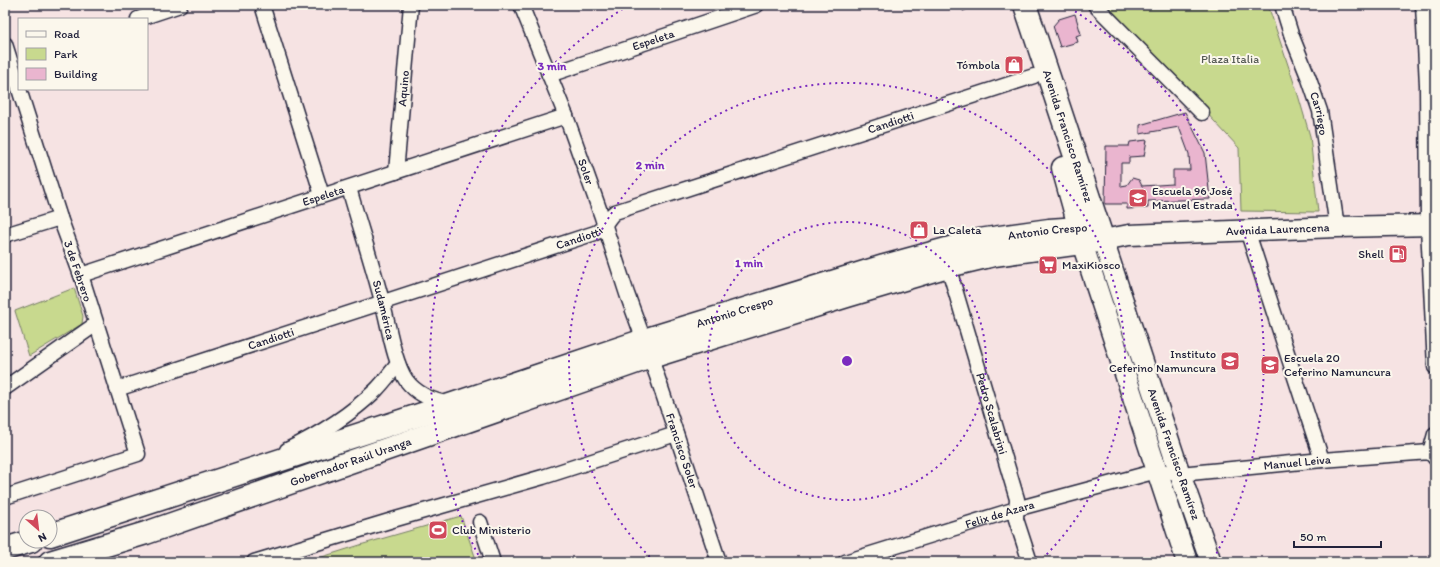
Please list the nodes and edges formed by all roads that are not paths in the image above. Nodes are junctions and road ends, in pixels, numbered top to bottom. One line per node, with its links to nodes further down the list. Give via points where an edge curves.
1 (180, 5): 10 (street)
2 (262, 5): 22 (street)
3 (411, 5): 20 (street, Aquino)
4 (521, 5): 13 (street, Soler)
5 (757, 5): 13 (street, Espeleta)
6 (1095, 5): 18 (street)
7 (1282, 5): 26 (street, Carriego, via 1320,112)
8 (1422, 5): 16 (street)
9 (1025, 6): 14 (main road, Avenida Francisco Ramírez); 28 (main road, Avenida Francisco Ramírez)
10 (141, 18)
11 (5, 44): 12 (street, 3 de Febrero)
12 (11, 61): 15 (street, 3 de Febrero)
13 (549, 76): 19 (street, Soler)
14 (1034, 76): 24 (street, Candiotti, via 615,212); 28 (main road, Avenida Francisco Ramírez, via 1069,189)
15 (18, 85)
16 (1431, 85): 25 (street)
17 (20, 90): 23 (street, 3 de Febrero)
18 (1202, 113)
19 (566, 116): 20 (street, Espeleta); 24 (street, Soler)
20 (396, 172): 21 (street, Espeleta)
21 (349, 188): 22 (street, Espeleta); 32 (street, Sudamérica)
22 (322, 195): 31 (street, Espeleta)
23 (60, 218): 29 (street); 31 (street, 3 de Febrero)
24 (604, 224): 32 (street, Candiotti, via 595,234); 34 (street, Soler)
25 (1431, 225): 26 (street, Avenida Laurencena); 36 (street)
26 (1336, 227): 27 (street, Avenida Laurencena)
27 (1247, 230): 28 (street, Avenida Laurencena); 43 (street)
28 (1097, 235): 30 (main road, Antonio Crespo); 34 (main road, Antonio Crespo, via 1049,230 979,240 951,247 884,266); 44 (street, Avenida Francisco Ramírez); 46 (street, Avenida Francisco Ramírez)
29 (5, 236)
30 (948, 266): 34 (main road, Antonio Crespo); 48 (street, Pedro Scalabrini, via 1017,499)
31 (81, 275): 33 (street, 3 de Febrero)
32 (383, 303): 35 (street, Sudamérica); 38 (street, Candiotti)
33 (96, 324): 37 (street); 38 (street, 3 de Febrero)
34 (648, 348): 39 (main road, Gobernador Raúl Uranga); 40 (street, Francisco Soler); 54 (main road, Gobernador Raúl Uranga, via 146,533)
35 (398, 364): 39 (street, Sudamérica, via 406,380 419,393 435,401); 45 (street, via 376,390 351,410 295,446)
36 (1435, 367)
37 (5, 388)
38 (117, 390): 47 (street, 3 de Febrero, via 138,454)
39 (453, 404): 45 (main road, Gobernador Raúl Uranga)
40 (676, 434): 55 (street, via 543,477); 57 (street, Francisco Soler)
41 (1435, 434): 42 (street)
42 (1433, 455): 43 (street, Manuel Leiva)
43 (1322, 460): 46 (street, Manuel Leiva)
44 (1157, 471): 46 (street, Manuel Leiva); 48 (street, Felix de Azara); 60 (street, Avenida Francisco Ramírez)
45 (244, 472): 50 (main road, Gobernador Raúl Uranga)
46 (1180, 474): 61 (street, Avenida Francisco Ramírez)
47 (5, 497)
48 (1016, 509): 53 (street, Felix de Azara); 59 (street, Pedro Scalabrini, via 1016,519)
49 (480, 522): 56 (street)
50 (58, 532)
51 (18, 545): 52 (main road)
52 (5, 549)
53 (870, 558): 58 (street, Felix de Azara)
54 (50, 562)
55 (254, 562)
56 (493, 562)
57 (719, 562)
58 (845, 562)
59 (1030, 562)
60 (1187, 562)
61 (1211, 562)

